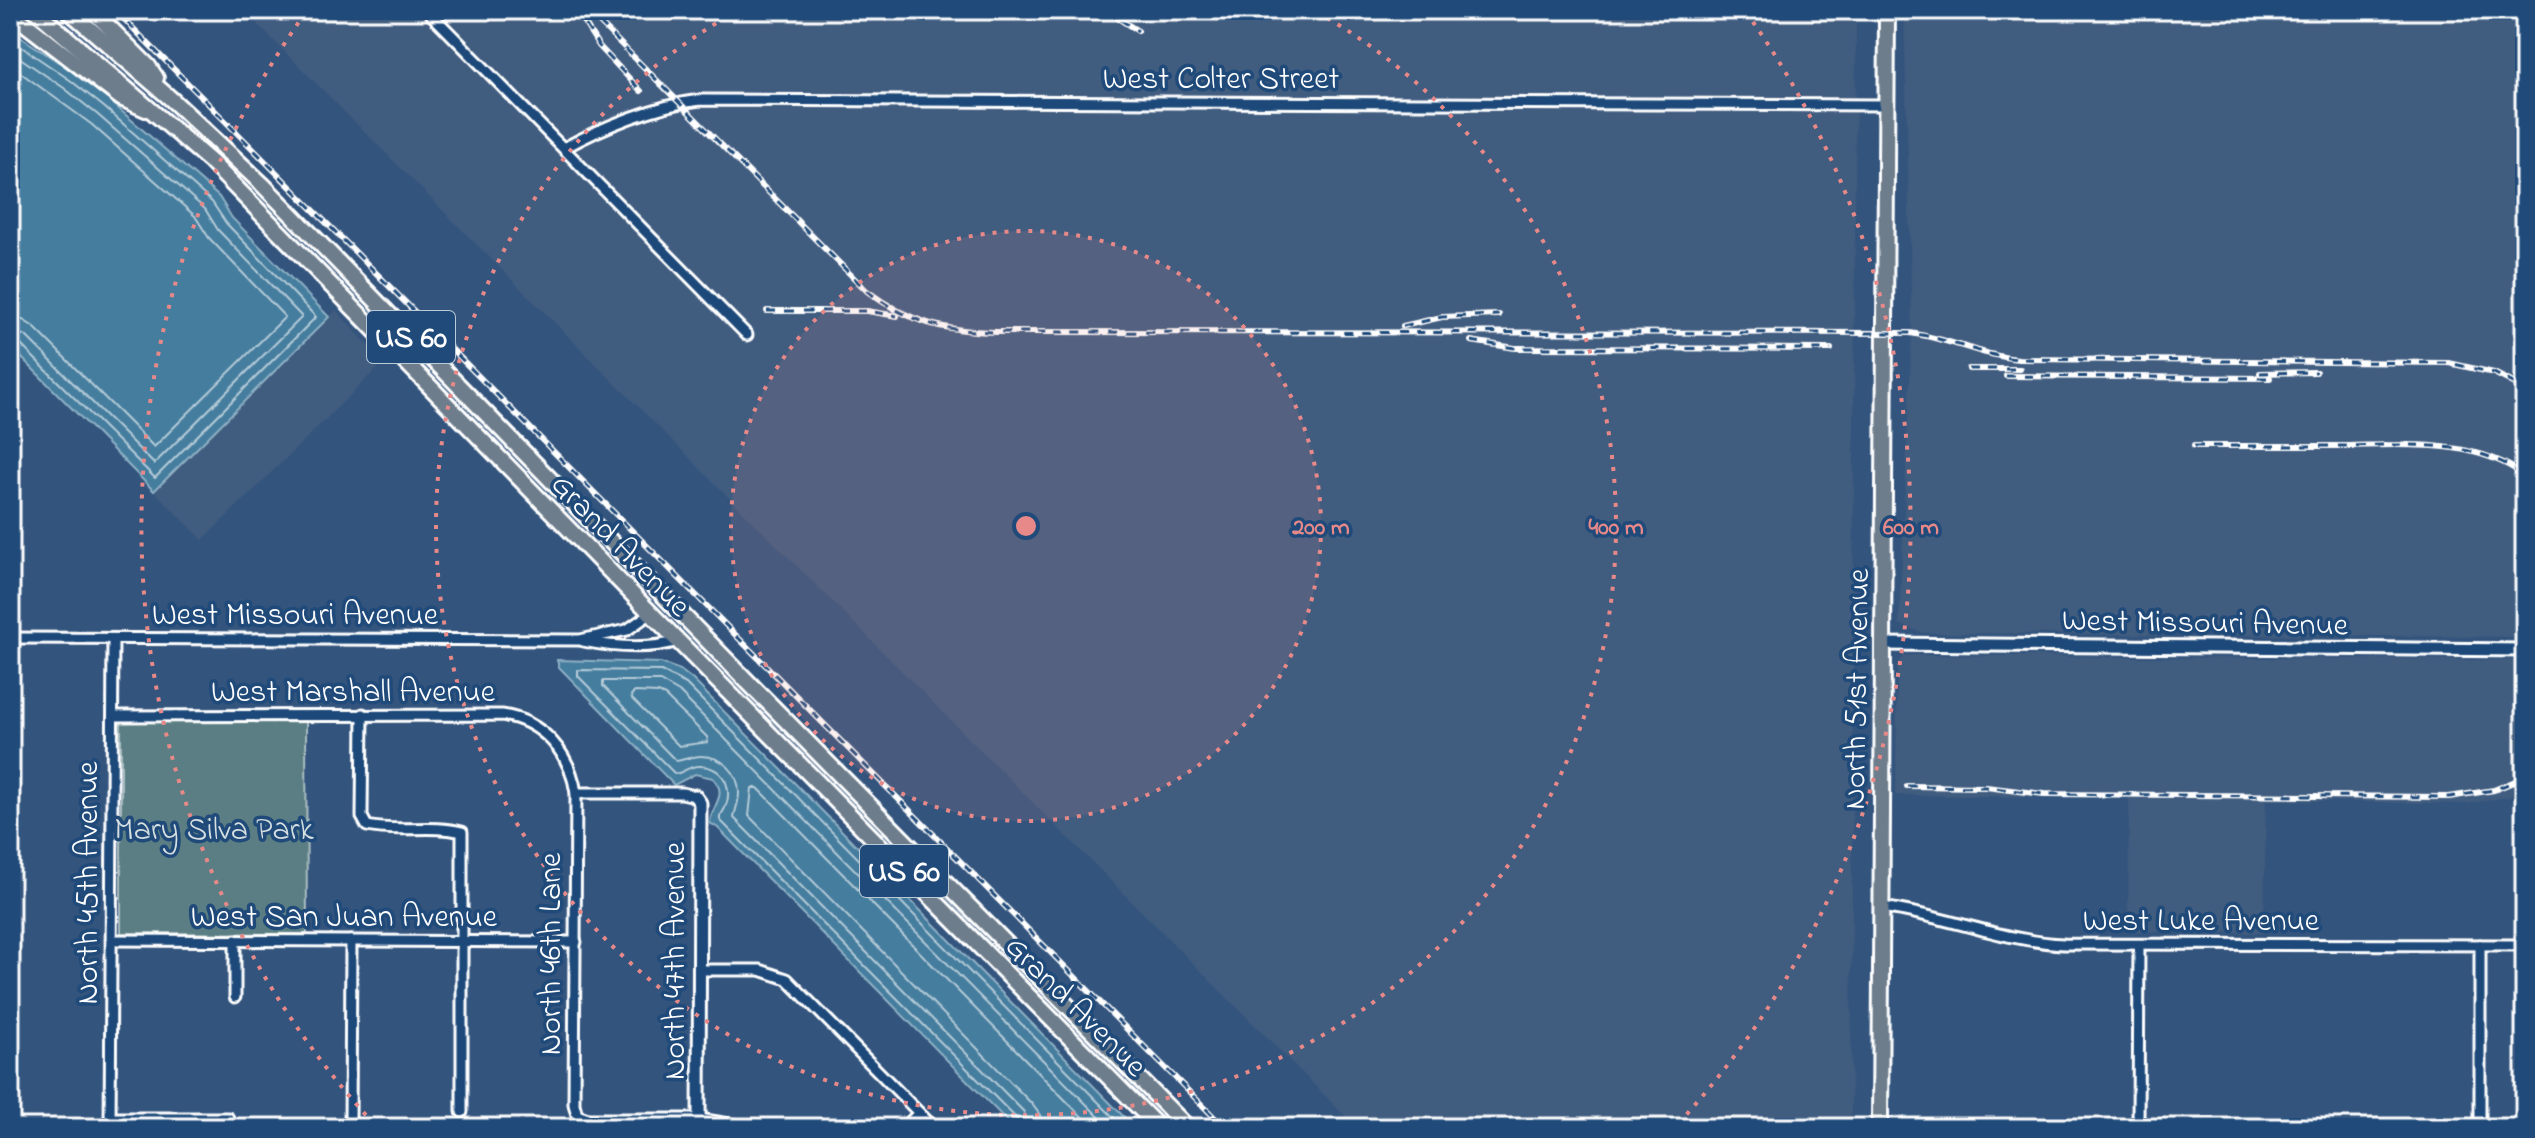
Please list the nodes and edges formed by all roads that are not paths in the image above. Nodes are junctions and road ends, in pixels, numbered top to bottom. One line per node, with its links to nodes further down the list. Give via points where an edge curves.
1 (35, 10): 9 (main road, Grand Avenue / US 60)
2 (68, 10): 7 (main road, Grand Avenue / US 60)
3 (92, 10): 7 (main road, via 148,66)
4 (427, 10): 10 (street)
5 (1887, 10): 8 (main road, North 51st Avenue)
6 (10, 12): 9 (main road, via 121,98)
7 (170, 98): 19 (main road, Grand Avenue / US 60, via 301,223)
8 (1887, 105): 10 (street, West Colter Street, via 700,100 680,102); 17 (main road, North 51st Avenue)
9 (161, 116): 12 (main road, Grand Avenue / US 60)
10 (564, 148): 11 (street)
11 (747, 335)
12 (651, 613): 15 (street, West Missouri Avenue, via 627,630); 16 (main road, Grand Avenue / US 60); 19 (main road, via 669,615 722,669)
13 (10, 638): 14 (street, West Missouri Avenue)
14 (113, 639): 15 (street, West Missouri Avenue); 21 (street, North 45th Avenue)
15 (580, 640): 16 (street, West Missouri Avenue, via 662,646)
16 (678, 641): 44 (main road, Grand Avenue / US 60)
17 (1884, 644): 18 (street, West Missouri Avenue); 24 (main road, North 51st Avenue)
18 (2525, 650)
19 (743, 677): 45 (main road, Grand Avenue / US 60)
20 (363, 714): 21 (street, West Marshall Avenue); 22 (street, West Marshall Avenue, via 518,718 535,726 563,754); 28 (street, via 362,817 367,826 462,832)
21 (113, 716): 25 (street, North 45th Avenue)
22 (576, 793): 23 (street); 29 (street, North 46th Lane)
23 (695, 796): 33 (street, North 47th Avenue, via 700,803)
24 (1881, 907): 30 (street, West Luke Avenue, via 2042,943); 46 (main road, North 51st Avenue)
25 (112, 940): 26 (street, West San Juan Avenue); 38 (street, North 45th Avenue)
26 (235, 940): 27 (street, West San Juan Avenue); 34 (street)
27 (351, 941): 28 (street, West San Juan Avenue); 40 (street)
28 (463, 941): 29 (street, West San Juan Avenue); 35 (street)
29 (576, 942): 39 (street, North 46th Lane, via 577,1115)
30 (2139, 945): 31 (street, West Luke Avenue); 47 (street)
31 (2480, 945): 32 (street, West Luke Avenue); 48 (street)
32 (2525, 945)
33 (700, 970): 36 (street, via 760,970 787,979); 39 (street, North 47th Avenue)
34 (235, 997)
35 (462, 1112)
36 (919, 1113): 42 (street); 43 (street)
37 (228, 1118): 38 (street)
38 (110, 1123)
39 (699, 1124): 41 (street)
40 (350, 1128)
41 (754, 1128)
42 (904, 1128)
43 (934, 1128)
44 (1159, 1128)
45 (1188, 1128)
46 (1880, 1128)
47 (2138, 1128)
48 (2480, 1128)

